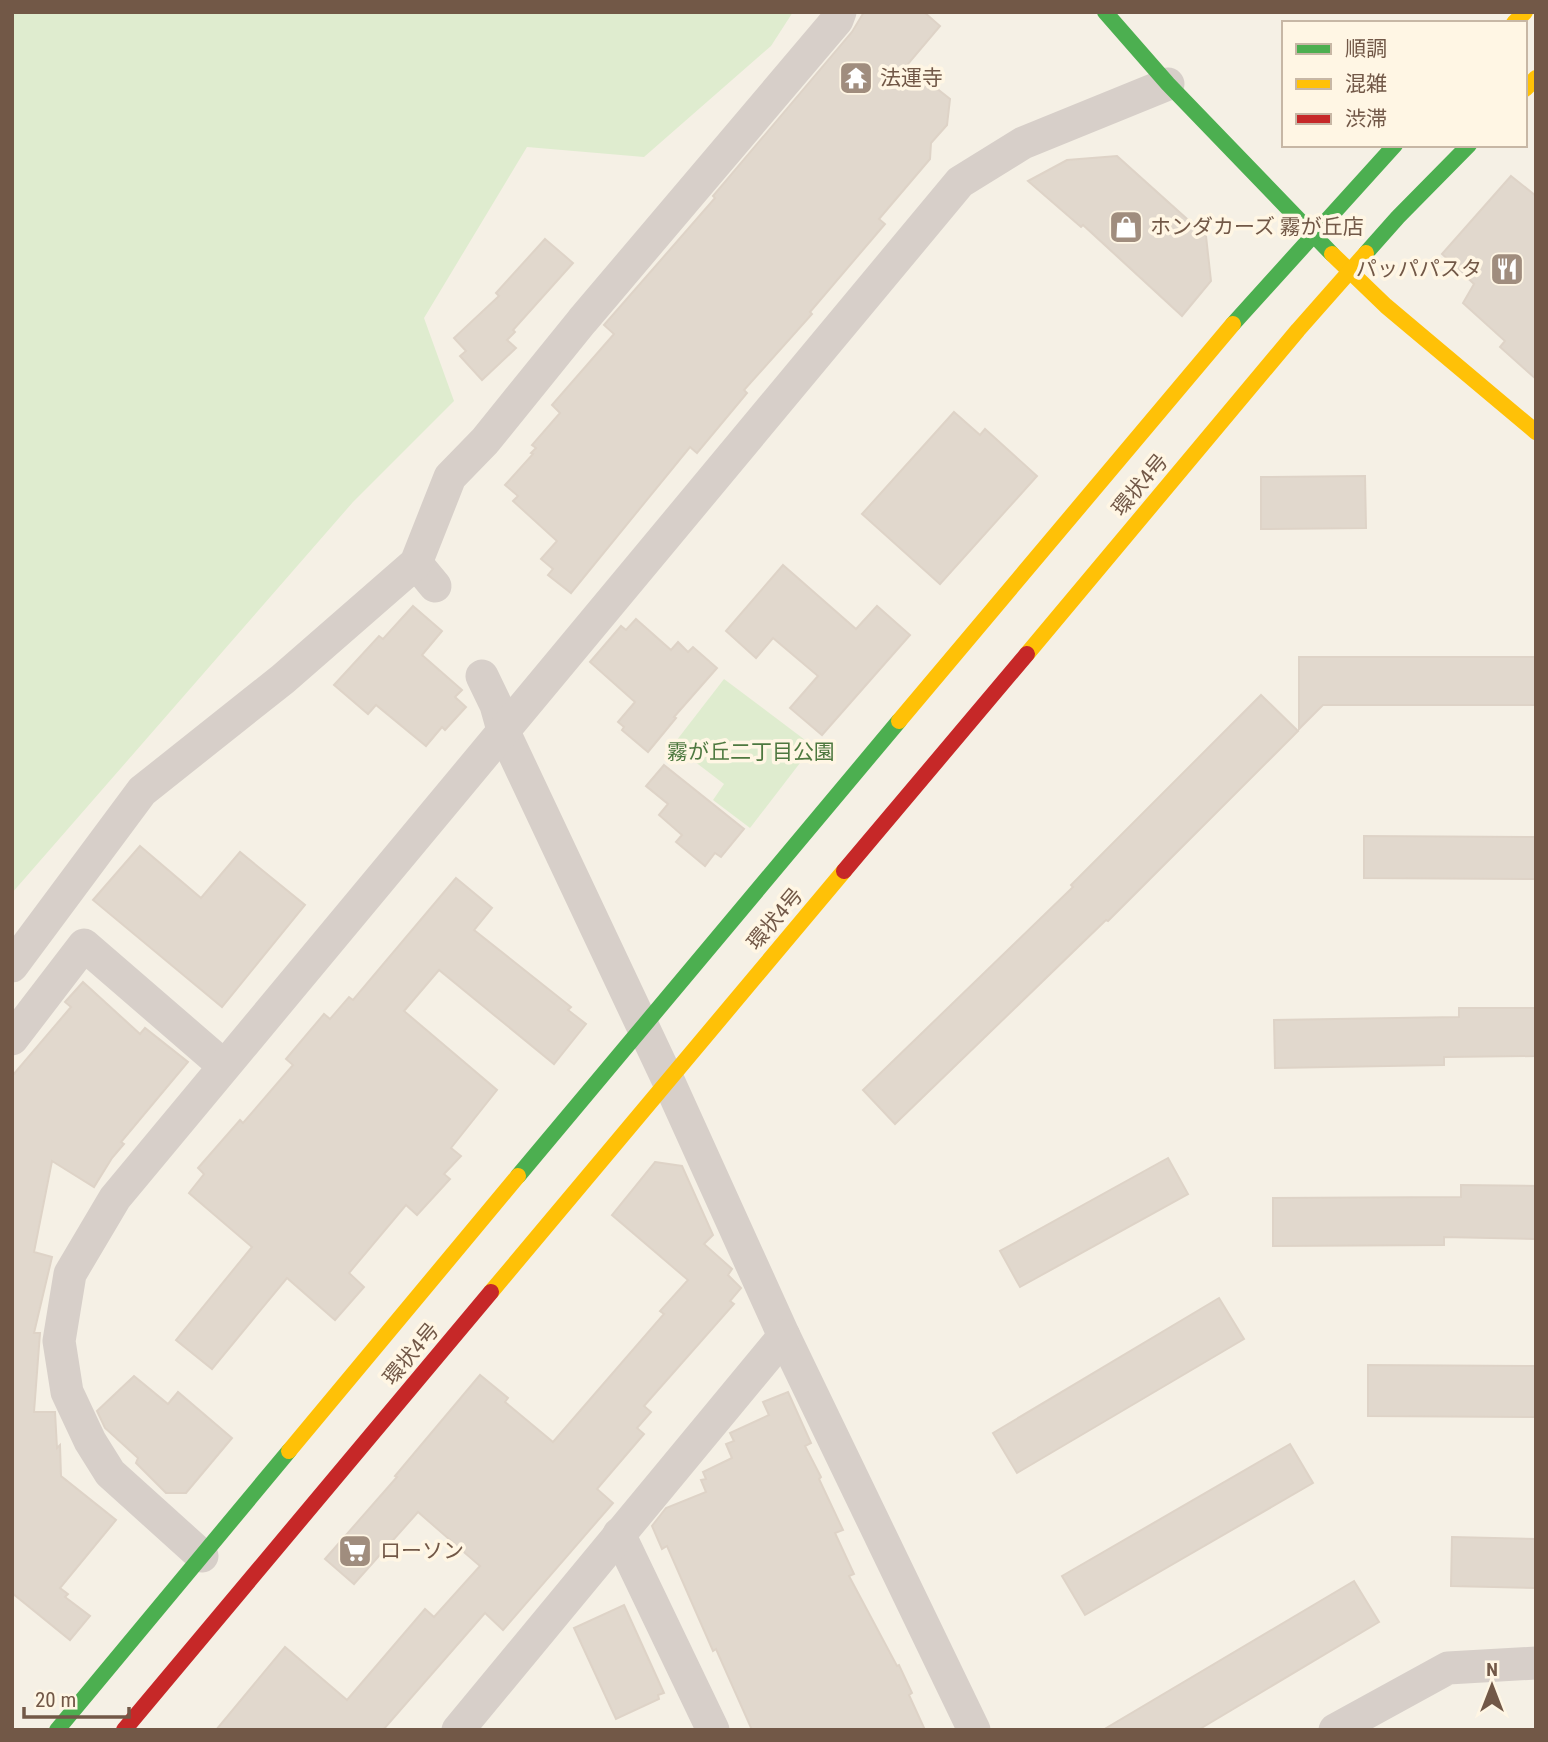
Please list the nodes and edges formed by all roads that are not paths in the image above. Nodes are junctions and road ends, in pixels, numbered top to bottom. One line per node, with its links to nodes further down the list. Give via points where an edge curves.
1 (840, 12): 11 (street, via 485,441 450,477 426,575 283,679 142,791)
2 (1105, 12): 3 (main road)
3 (1168, 84): 6 (main road); 10 (street, via 1023,143 960,183)
4 (1393, 147): 6 (main road, 環状4号)
5 (1467, 147): 7 (main road, 環状4号)
6 (1311, 234): 7 (main road); 12 (main road, 環状4号)
7 (1350, 271): 8 (main road); 15 (main road, 環状4号)
8 (1536, 432)
9 (482, 676): 10 (street)
10 (503, 730): 12 (street); 14 (street)
11 (12, 966)
12 (643, 1026): 15 (street); 18 (main road, 環状4号)
13 (12, 1039): 14 (street, via 84,945)
14 (224, 1066): 18 (street, via 108,1209 70,1274 59,1341 67,1392 110,1473)
15 (668, 1080): 16 (street); 22 (main road, 環状4号)
16 (784, 1336): 17 (street); 24 (street)
17 (619, 1534): 20 (street); 23 (street)
18 (201, 1556): 21 (main road, 環状4号)
19 (1536, 1663): 25 (street, via 1448,1668)
20 (459, 1729)
21 (57, 1730)
22 (124, 1730)
23 (713, 1730)
24 (974, 1730)
25 (1335, 1730)

